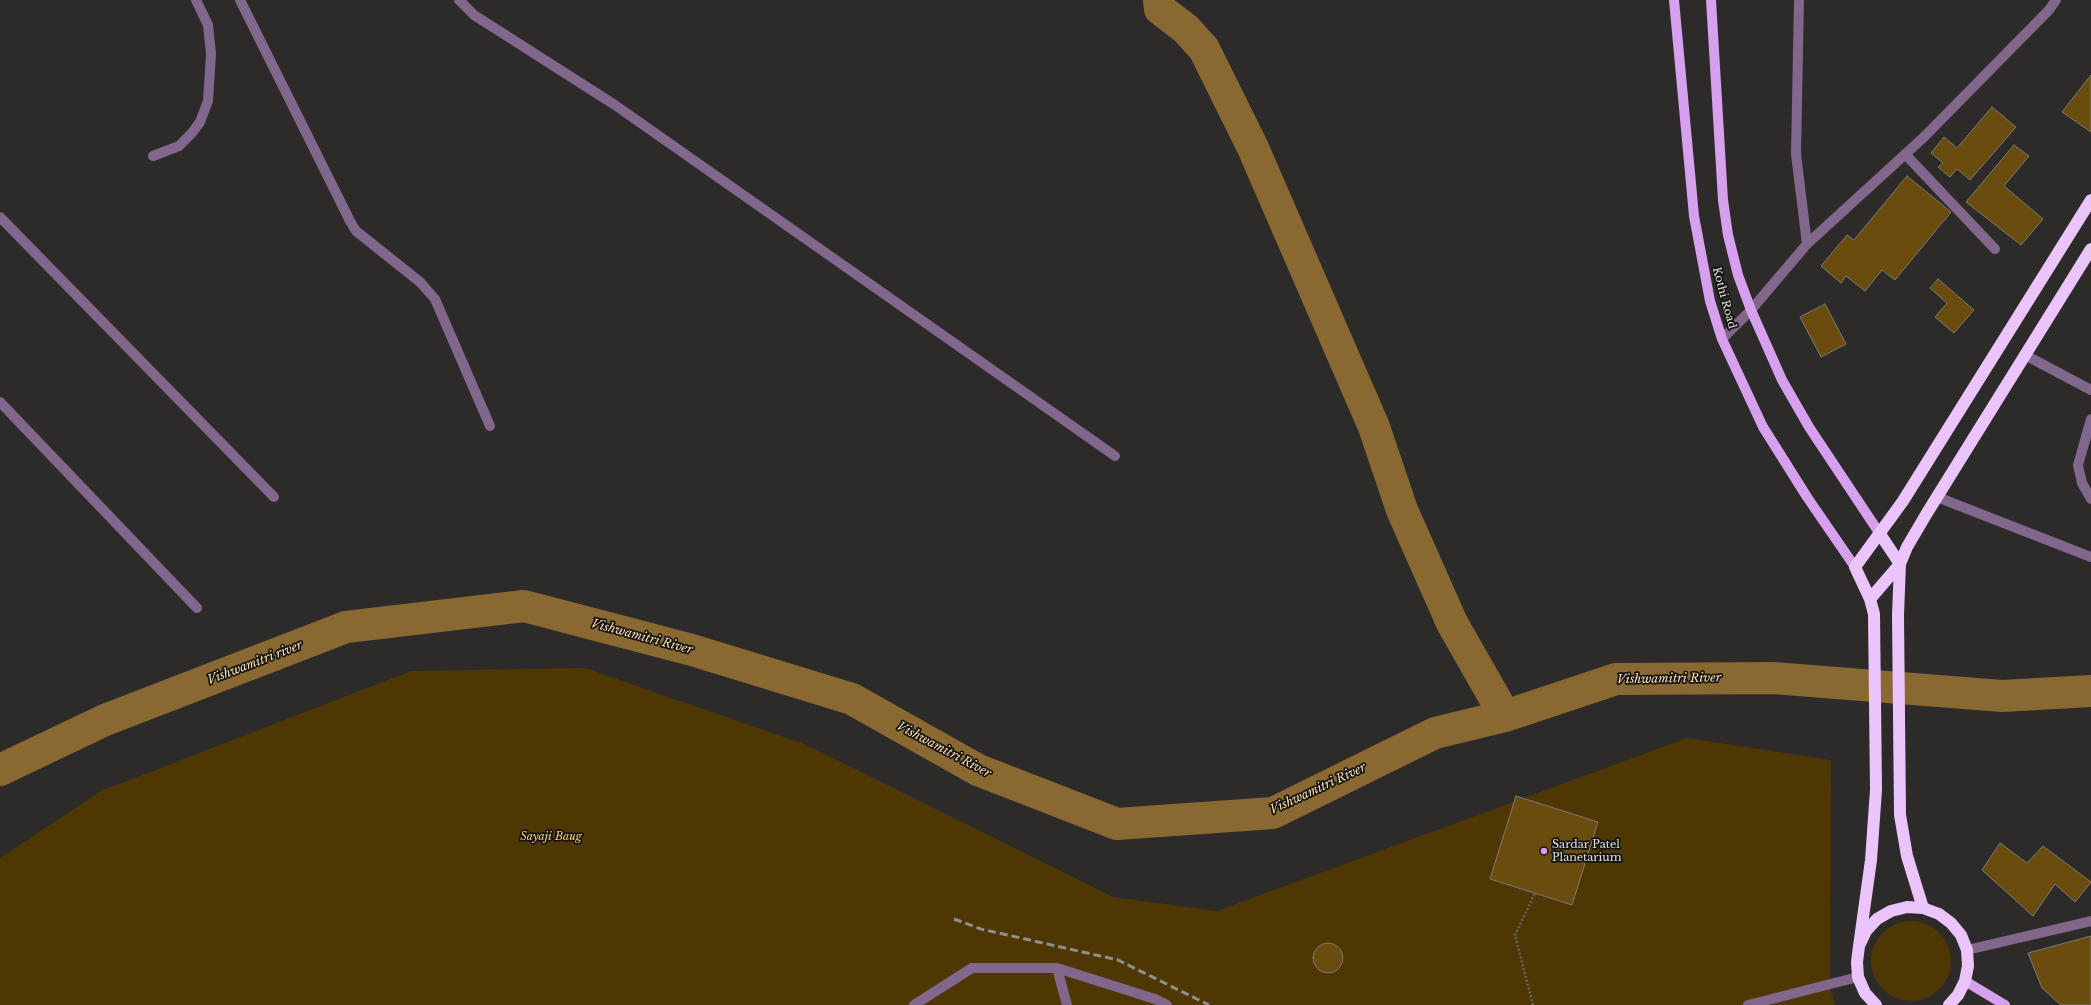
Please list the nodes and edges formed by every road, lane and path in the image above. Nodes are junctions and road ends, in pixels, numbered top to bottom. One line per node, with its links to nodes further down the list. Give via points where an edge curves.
1 (196, 0): 9 (street, via 208,25 211,54 208,101 200,122 192,133 179,146)
2 (240, 0): 21 (street, via 350,221 356,231 420,282 435,299)
3 (459, 0): 22 (street, via 474,15 614,105)
4 (1674, 0): 16 (main road, Kothi Road, via 1694,216 1710,300)
5 (1710, 0): 15 (main road, Kothi Road, via 1723,200 1738,275)
6 (1799, 0): 12 (street, via 1796,154)
7 (2056, 0): 8 (street, via 2049,10)
8 (1905, 154): 12 (street); 13 (street)
9 (154, 156)
10 (2091, 200): 26 (highway)
11 (0, 217): 23 (street)
12 (1807, 244): 15 (street)
13 (1995, 249)
14 (2091, 249): 17 (highway)
15 (1751, 310): 16 (street); 26 (main road, Kothi Road, via 1782,380 1809,427)
16 (1722, 339): 29 (main road, Kothi Road, via 1763,427 1807,497)
17 (2025, 355): 18 (street); 24 (highway)
18 (2091, 390)
19 (0, 402): 31 (street)
20 (2091, 419): 25 (street, via 2078,465 2082,483)
21 (490, 426)
22 (1115, 456)
23 (274, 497)
24 (1937, 497): 27 (street); 28 (highway, via 1907,547)
25 (2091, 499)
26 (1880, 534): 28 (highway); 29 (highway)
27 (2091, 557)
28 (1900, 564): 30 (highway); 33 (highway, via 1900,815 1907,856)
29 (1856, 567): 30 (highway)
30 (1870, 599): 35 (highway, via 1874,614 1876,790 1871,860)
31 (197, 608)
32 (1535, 893): 43 (path, via 1515,935)
33 (1923, 908): 35 (highway, via 1907,907 1877,919 1866,931); 36 (highway, via 1951,923 1961,935)
34 (2091, 921): 36 (street)
35 (1859, 946): 38 (highway)
36 (1967, 950): 39 (highway, via 1968,966)
37 (1056, 968): 40 (street, via 972,968); 41 (street); 42 (street)
38 (1858, 977): 44 (street); 45 (highway, via 1865,992)
39 (1965, 981): 46 (highway); 47 (main road)
40 (914, 1005)
41 (1067, 1005)
42 (1167, 1005)
43 (1533, 1005)
44 (1748, 1005)
45 (1876, 1005)
46 (1949, 1005)
47 (2005, 1005)

